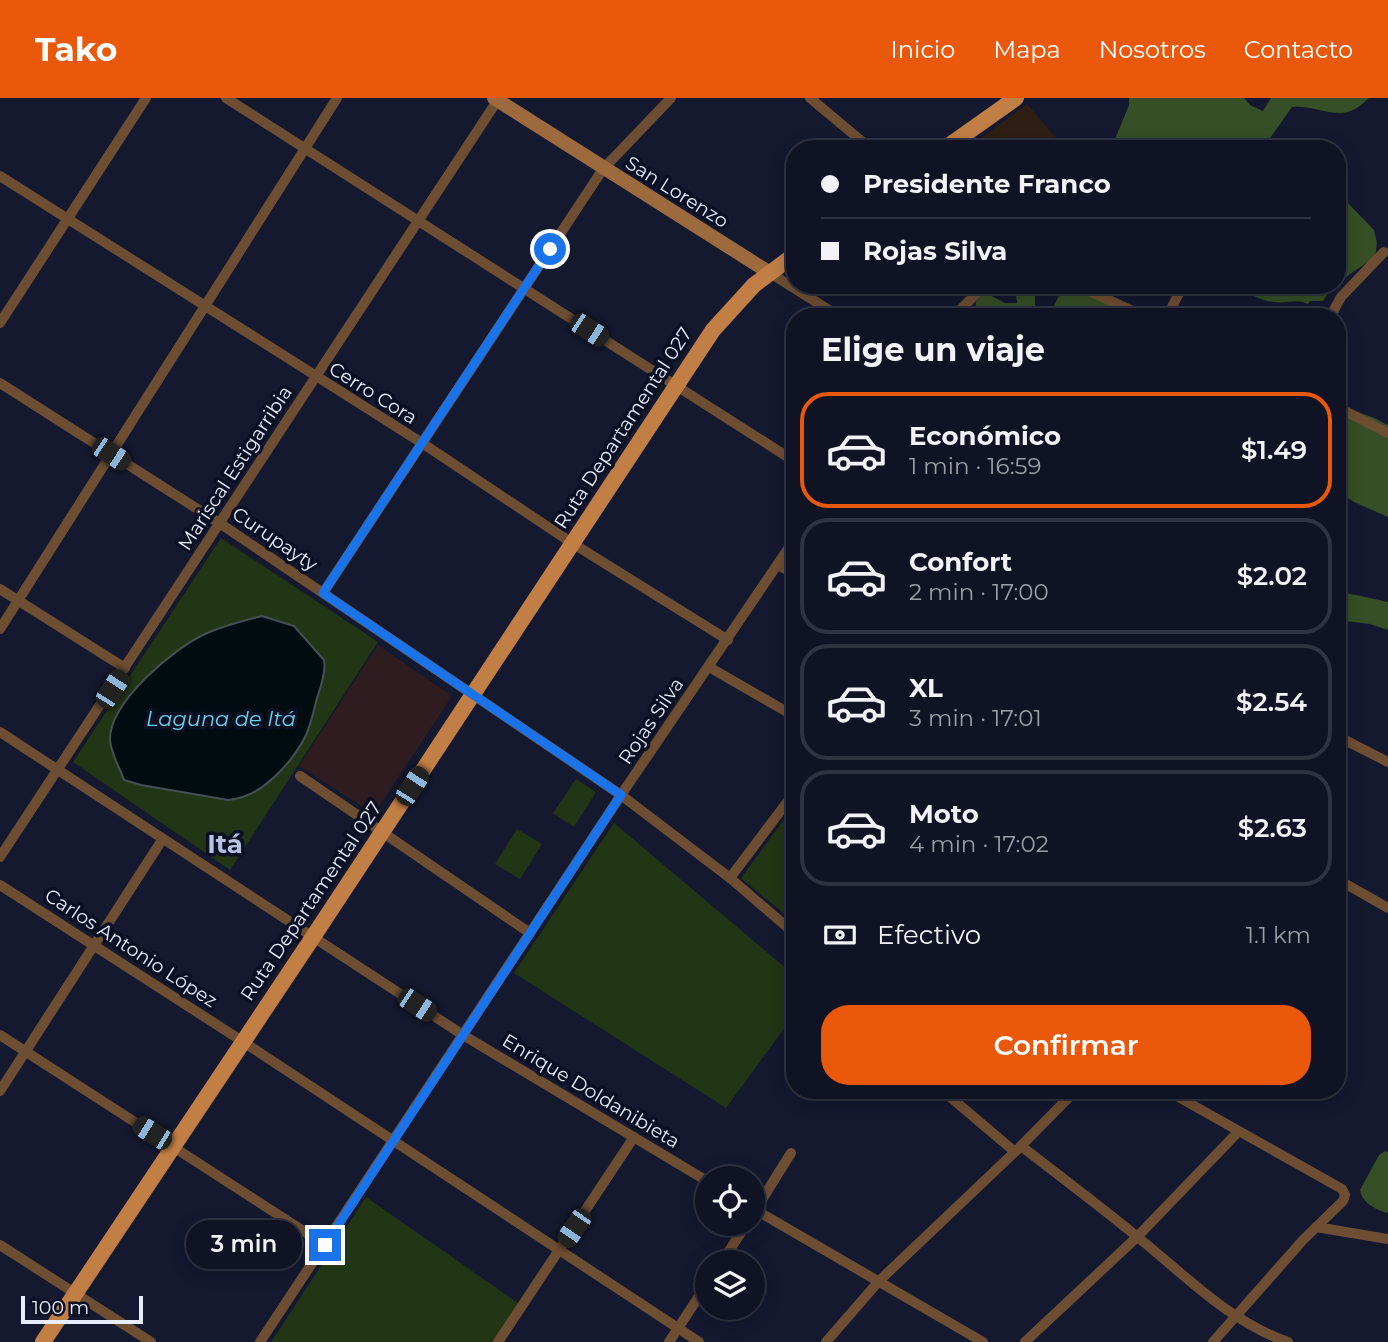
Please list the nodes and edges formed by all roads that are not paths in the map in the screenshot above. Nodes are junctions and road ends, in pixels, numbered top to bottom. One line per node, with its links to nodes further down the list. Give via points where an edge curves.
1 (146, 98): 13 (street)
2 (226, 98): 10 (street)
3 (337, 98): 10 (street)
4 (671, 98): 11 (street)
5 (810, 98): 8 (street)
6 (1016, 98): 9 (main road)
7 (497, 99): 11 (street, San Lorenzo); 14 (street, Mariscal Estigarribia)
8 (860, 140)
9 (957, 140)
10 (305, 149): 14 (street); 24 (street)
11 (603, 169): 17 (street, San Lorenzo); 19 (street)
12 (0, 176): 13 (street, Cerro Cora)
13 (67, 219): 24 (street, Cerro Cora); 28 (street)
14 (419, 222): 19 (street); 29 (street, Mariscal Estigarribia)
15 (1384, 252): 20 (street)
16 (786, 261): 17 (main road, Ruta Departamental 027)
17 (770, 273): 18 (street, San Lorenzo); 31 (main road, Ruta Departamental 027, via 713,330)
18 (786, 283)
19 (524, 289): 31 (street); 34 (street)
20 (1346, 292)
21 (803, 294): 25 (street, San Lorenzo)
22 (976, 294): 26 (street)
23 (1096, 294): 27 (street)
24 (204, 306): 29 (street, Cerro Cora); 35 (street)
25 (826, 308)
26 (962, 308)
27 (1126, 308)
28 (0, 323)
29 (315, 377): 34 (street, Cerro Cora); 37 (street, Mariscal Estigarribia)
30 (0, 383): 35 (street, Curupayty)
31 (676, 386): 36 (street); 38 (main road, Ruta Departamental 027)
32 (1346, 412): 33 (street)
33 (1388, 433)
34 (422, 443): 38 (street, Cerro Cora); 43 (street)
35 (111, 454): 37 (street, Curupayty); 44 (street)
36 (786, 456)
37 (221, 524): 43 (street, Curupayty); 48 (street, Mariscal Estigarribia)
38 (572, 543): 46 (street, Cerro Cora); 49 (main road, Ruta Departamental 027)
39 (786, 552): 40 (street, Rojas Silva)
40 (778, 565): 41 (street); 46 (street, Rojas Silva)
41 (786, 570)
42 (0, 589): 44 (street)
43 (323, 593): 49 (street, Curupayty)
44 (18, 601): 45 (street); 48 (street)
45 (0, 629)
46 (728, 640): 47 (street, Rojas Silva)
47 (709, 667): 50 (street); 56 (street, Rojas Silva)
48 (125, 668): 54 (street, Mariscal Estigarribia)
49 (474, 693): 56 (street, Curupayty); 58 (main road, Ruta Departamental 027)
50 (786, 711)
51 (0, 732): 54 (street, Enrique Doldanibieta)
52 (1346, 741): 53 (street)
53 (1388, 762)
54 (58, 770): 59 (street, Enrique Doldanibieta); 60 (street, Mariscal Estigarribia)
55 (299, 776): 58 (street)
56 (621, 795): 61 (street, Curupayty); 66 (street, Rojas Silva)
57 (786, 804): 61 (street)
58 (382, 832): 66 (street); 67 (main road, Ruta Departamental 027)
59 (162, 840): 67 (street, Enrique Doldanibieta); 68 (street)
60 (0, 858)
61 (730, 878): 65 (street, Curupayty)
62 (1346, 884): 64 (street)
63 (0, 885): 68 (street, Carlos Antonio López)
64 (1388, 908)
65 (786, 926)
66 (530, 933): 70 (street, Rojas Silva)
67 (313, 937): 70 (street, Enrique Doldanibieta); 71 (main road, Ruta Departamental 027)
68 (94, 945): 71 (street, Carlos Antonio López); 72 (street)
69 (0, 1035): 72 (street)
70 (463, 1035): 78 (street, Enrique Doldanibieta); 79 (street, Rojas Silva)
71 (242, 1041): 79 (street, Carlos Antonio López); 80 (main road, Ruta Departamental 027)
72 (25, 1051): 73 (street); 80 (street)
73 (0, 1091)
74 (954, 1099): 81 (street)
75 (1067, 1099): 81 (street)
76 (1181, 1099): 77 (street)
77 (1238, 1132): 86 (street, via 1342,1189 1343,1201); 87 (street)
78 (634, 1137): 83 (street, Enrique Doldanibieta); 91 (street)
79 (393, 1141): 90 (street, Rojas Silva); 91 (street, Carlos Antonio López)
80 (173, 1146): 90 (street); 93 (main road, Ruta Departamental 027)
81 (1018, 1149): 87 (street); 92 (street)
82 (791, 1153): 84 (street)
83 (695, 1174)
84 (765, 1193)
85 (765, 1218): 92 (street)
86 (1316, 1227): 88 (street); 95 (street)
87 (1138, 1237): 95 (street); 105 (street)
88 (1388, 1239)
89 (0, 1245): 93 (street)
90 (325, 1245): 99 (street, Rojas Silva)
91 (559, 1250): 96 (street, Carlos Antonio López); 100 (street)
92 (879, 1281): 103 (street); 104 (street)
93 (76, 1294): 97 (main road, Ruta Departamental 027); 98 (street)
94 (695, 1302): 96 (street)
95 (1236, 1318): 106 (street); 107 (street)
96 (678, 1328): 101 (street); 102 (street, Carlos Antonio López)
97 (43, 1342)
98 (151, 1342)
99 (260, 1342)
100 (498, 1342)
101 (669, 1342)
102 (699, 1342)
103 (826, 1342)
104 (983, 1342)
105 (1025, 1342)
106 (1213, 1342)
107 (1288, 1342)

